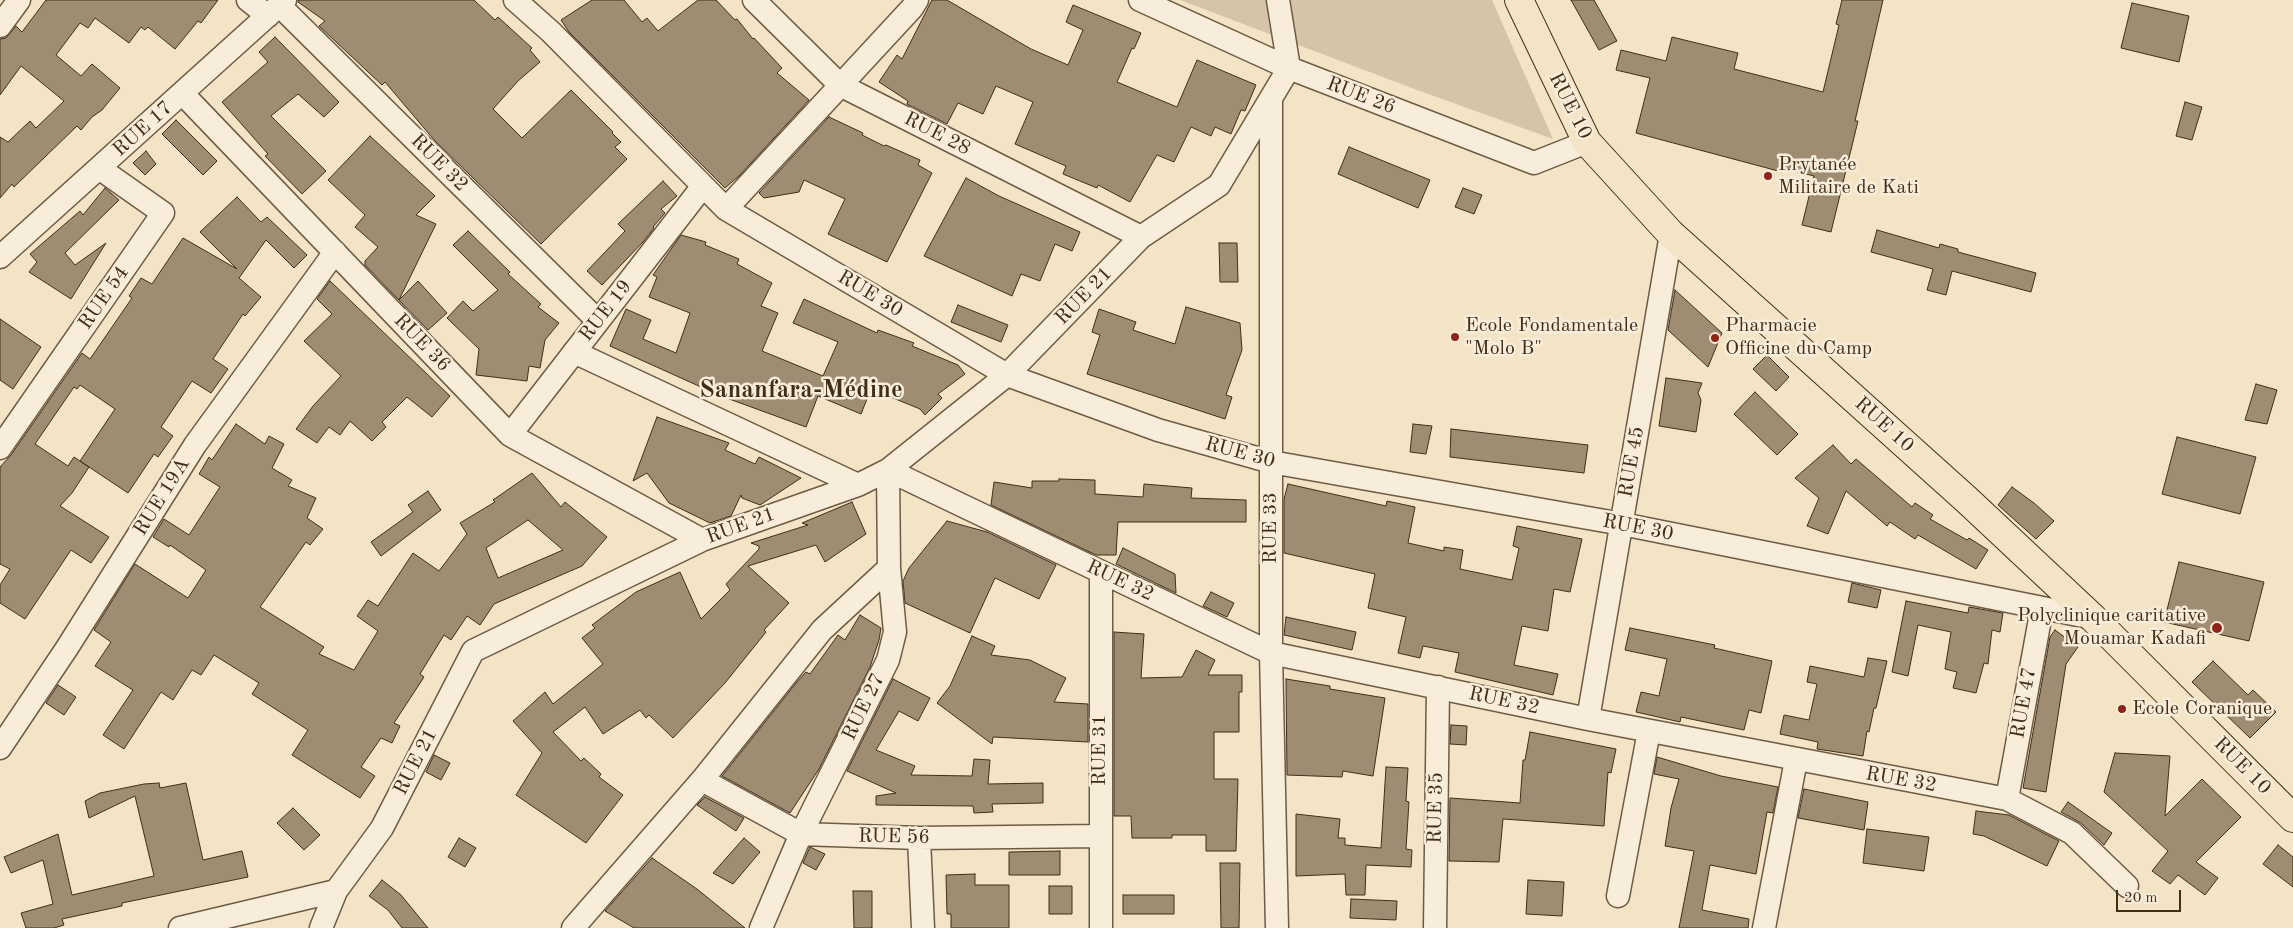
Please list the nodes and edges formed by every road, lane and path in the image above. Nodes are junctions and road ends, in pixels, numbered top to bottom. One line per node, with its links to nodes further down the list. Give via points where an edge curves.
1 (19, 0): 10 (street)
2 (248, 0): 9 (street, RUE 32)
3 (515, 0): 17 (street, RUE 30, via 551,32)
4 (754, 0): 12 (street, RUE 28)
5 (917, 0): 12 (street)
6 (1140, 0): 11 (street, RUE 26)
7 (1278, 0): 11 (street)
8 (1519, 0): 15 (main road, RUE 10)
9 (277, 7): 13 (street, RUE 17); 23 (street, RUE 32)
10 (0, 26)
11 (1289, 68): 14 (street, RUE 21); 15 (street, RUE 26, via 1534,163)
12 (840, 85): 18 (street); 20 (street, RUE 28)
13 (182, 93): 16 (street, RUE 17); 21 (street, RUE 36)
14 (1271, 99): 20 (street, RUE 21, via 1219,185); 28 (street, RUE 33)
15 (1586, 142): 19 (main road, RUE 10)
16 (99, 168): 22 (street, RUE 17); 27 (street, RUE 54, via 163,213)
17 (703, 186): 18 (street, RUE 30); 23 (street, RUE 19)
18 (726, 209): 25 (street, RUE 30)
19 (1671, 234): 31 (street, RUE 45); 36 (main road, RUE 10)
20 (1141, 237): 25 (street, RUE 21)
21 (335, 252): 26 (street, RUE 36); 41 (street, RUE 19A, via 195,445)
22 (0, 257)
23 (598, 321): 24 (street, RUE 19)
24 (574, 352): 26 (street, RUE 19); 30 (street)
25 (1007, 375): 28 (street, RUE 30, via 1158,430); 29 (street, RUE 21)
26 (510, 435): 32 (street, RUE 36)
27 (0, 448)
28 (1271, 462): 31 (street, RUE 30); 37 (street, RUE 33)
29 (888, 470): 30 (street, RUE 21); 33 (street, RUE 27); 34 (street, RUE 32)
30 (858, 485): 32 (street, RUE 21)
31 (1622, 524): 35 (street, RUE 30); 39 (street, RUE 45)
32 (702, 540): 50 (street, RUE 21, via 473,651 382,828)
33 (889, 568): 43 (street, via 822,630); 46 (street, RUE 27, via 895,632 888,660)
34 (1101, 572): 37 (street, RUE 32); 47 (street, RUE 31)
35 (2042, 608): 36 (street, RUE 30); 44 (street, RUE 47)
36 (2094, 618): 45 (main road, RUE 10)
37 (1271, 653): 38 (street, RUE 32); 58 (street, RUE 33)
38 (1438, 687): 39 (street, RUE 32); 59 (street, RUE 35)
39 (1588, 719): 40 (street, RUE 32)
40 (1649, 731): 42 (street, RUE 32); 51 (street)
41 (0, 748)
42 (1796, 760): 44 (street, RUE 32); 60 (street)
43 (702, 780): 46 (street, RUE 56); 54 (street)
44 (2007, 799): 49 (street, RUE 32, via 2072,833)
45 (2293, 818)
46 (801, 834): 48 (street, RUE 56); 55 (street, RUE 27)
47 (1100, 836): 48 (street, RUE 56); 57 (street, RUE 31)
48 (919, 838): 56 (street)
49 (2127, 886)
50 (336, 890): 52 (street); 53 (street, RUE 21)
51 (1618, 896)
52 (180, 928)
53 (321, 928)
54 (573, 928)
55 (762, 928)
56 (923, 928)
57 (1101, 928)
58 (1277, 928)
59 (1435, 928)
60 (1764, 928)

